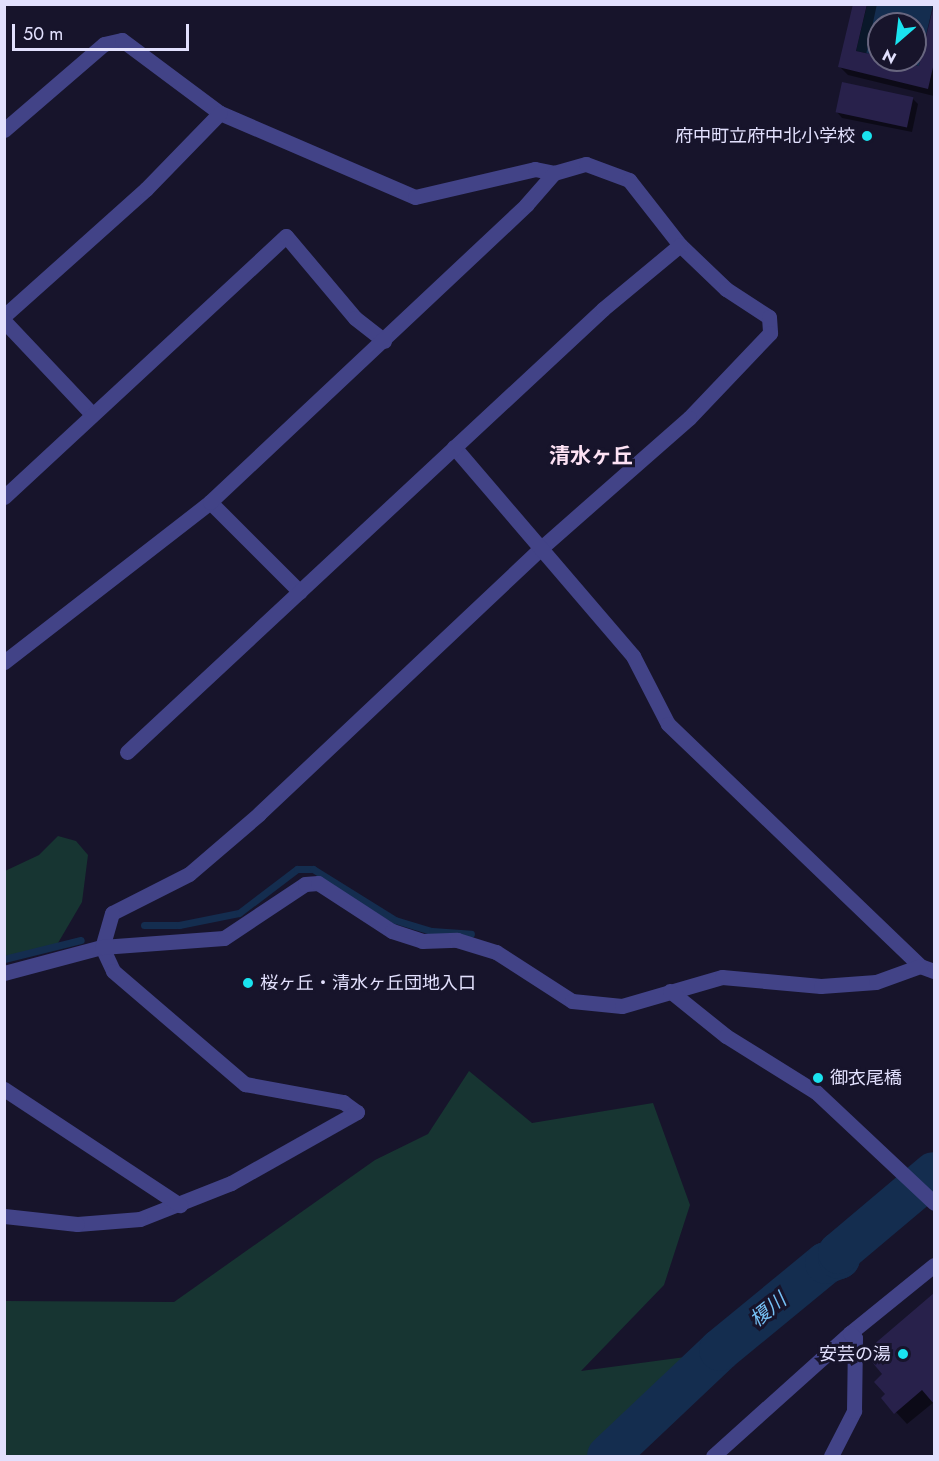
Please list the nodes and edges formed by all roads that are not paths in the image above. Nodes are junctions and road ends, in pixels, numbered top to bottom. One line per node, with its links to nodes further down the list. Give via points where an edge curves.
1 (220, 113): 2 (street, via 122,40 104,45); 3 (street, via 416,197 535,169); 5 (street, via 146,189)
2 (4, 130)
3 (554, 172): 4 (street, via 586,164 629,180); 7 (street, via 526,205)
4 (680, 245): 9 (street, via 603,309); 12 (street, via 726,289 769,317 770,333 688,418)
5 (4, 316)
6 (4, 321): 8 (street)
7 (384, 340): 8 (street, via 355,318 286,236); 11 (street)
8 (92, 413): 10 (street)
9 (454, 447): 12 (street); 13 (street)
10 (4, 497)
11 (210, 502): 13 (street); 14 (street)
12 (541, 548): 16 (street, via 259,814 189,874 112,914); 17 (street, via 633,656 668,724)
13 (300, 592): 15 (street)
14 (4, 662)
15 (128, 752)
16 (102, 947): 18 (street); 19 (street, via 224,938 305,884 318,883 392,931 422,941 457,940 496,952 572,1001 622,1006); 22 (street, via 113,971 245,1084 343,1102 357,1112 231,1183)
17 (927, 968): 19 (street, via 876,982 821,986 722,977)
18 (4, 973)
19 (670, 991): 21 (street, via 726,1036 816,1092)
20 (4, 1089): 22 (street)
21 (934, 1203)
22 (180, 1205): 23 (street, via 140,1219 77,1224)
23 (4, 1216)
24 (934, 1264): 25 (street)
25 (850, 1333): 26 (street); 27 (street, via 855,1338 854,1412)
26 (713, 1456)
27 (831, 1456)

